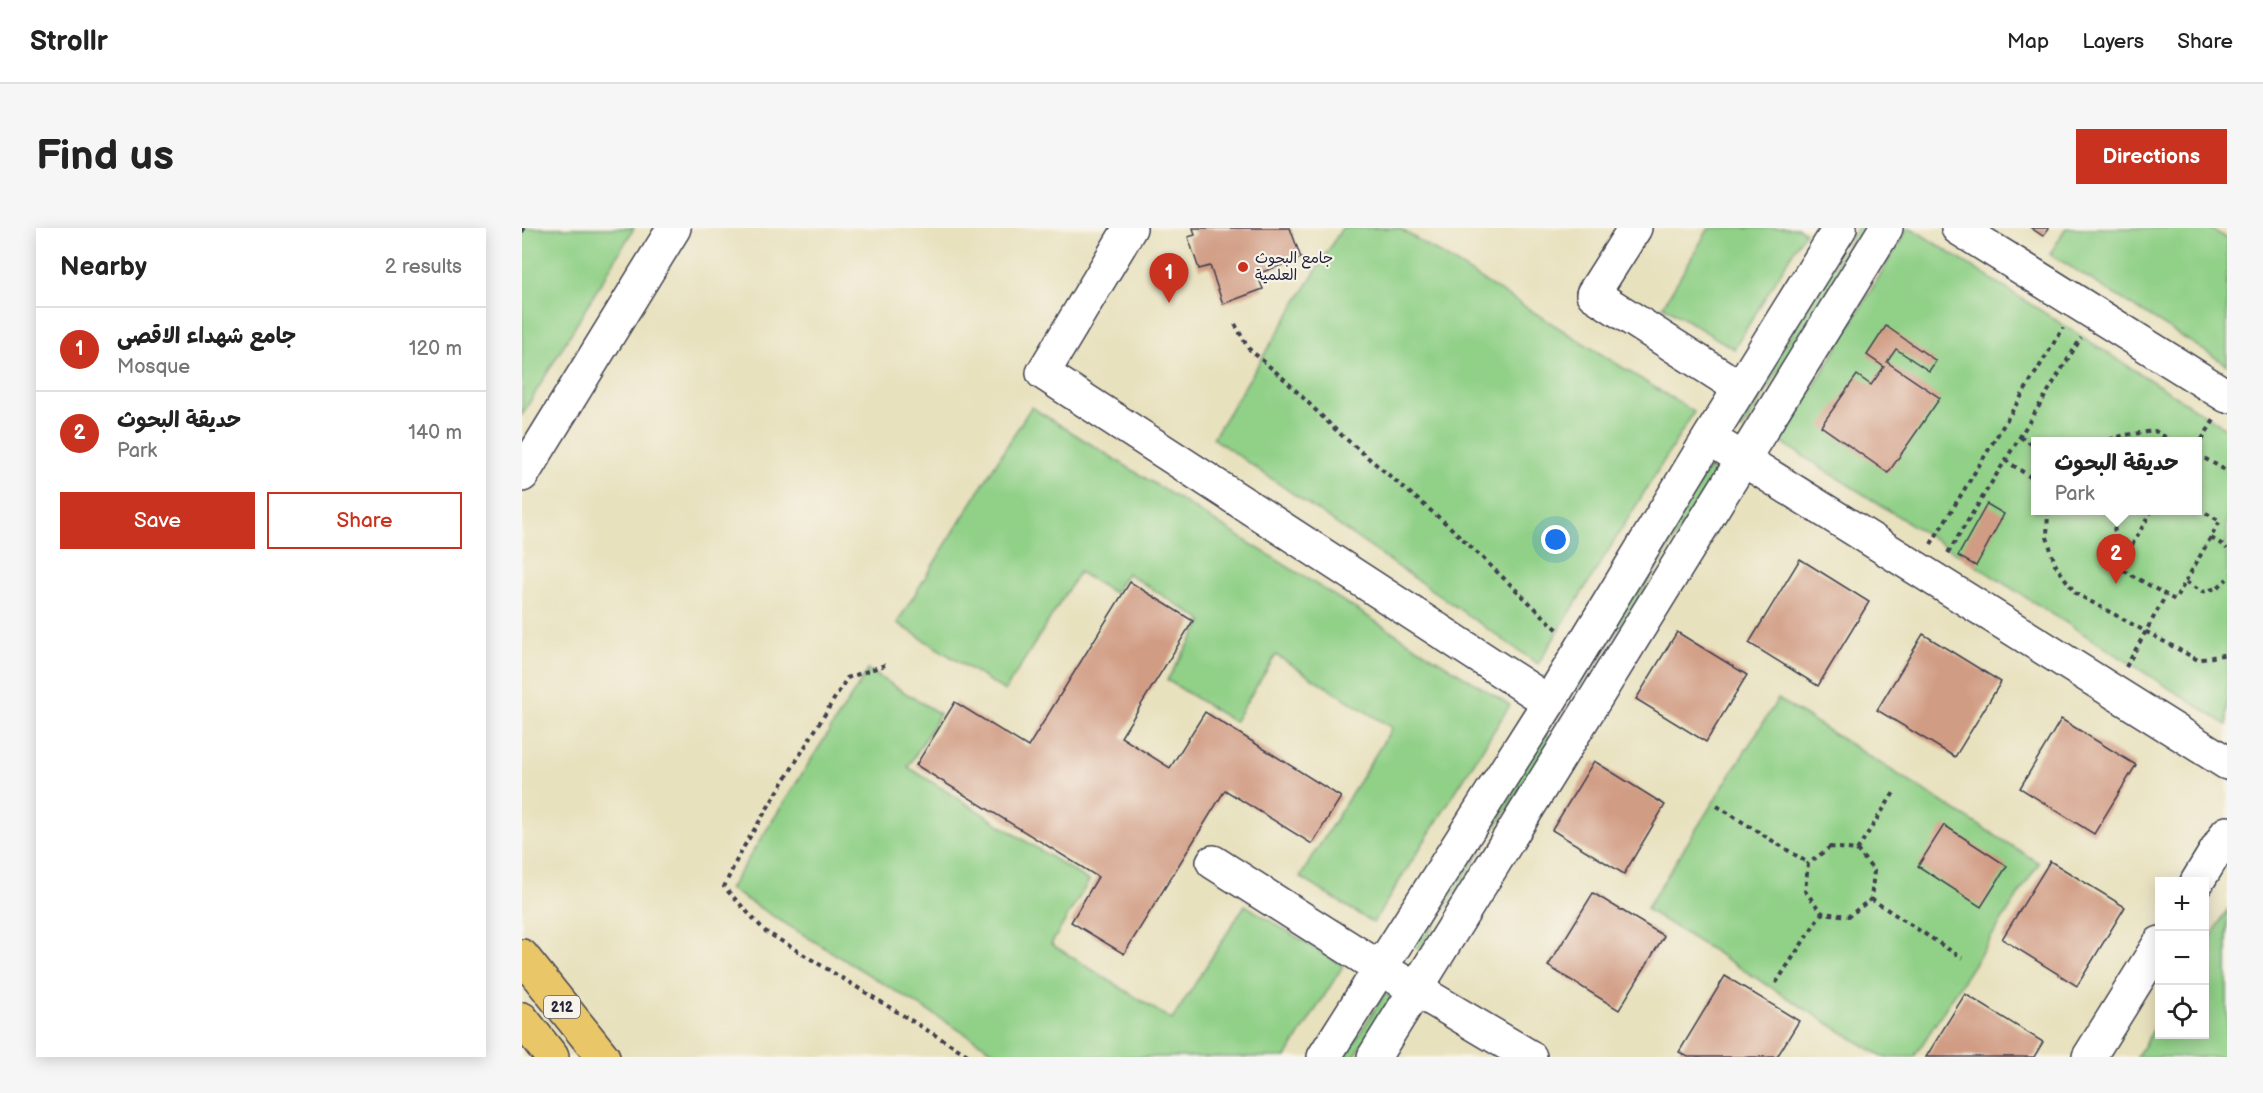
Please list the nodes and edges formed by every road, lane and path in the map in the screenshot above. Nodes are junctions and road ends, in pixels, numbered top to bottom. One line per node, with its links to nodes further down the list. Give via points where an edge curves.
1 (524, 228): 8 (path)
2 (674, 228): 22 (street)
3 (1130, 228): 40 (street, via 1042,373)
4 (1635, 228): 11 (street, via 1593,294)
5 (1840, 228): 11 (street)
6 (1886, 228): 19 (street)
7 (1958, 228): 9 (street)
8 (522, 232)
9 (2087, 308): 12 (street); 13 (path); 31 (path)
10 (1235, 324): 36 (path, via 1248,348 1339,433 1449,526)
11 (1740, 388): 16 (street)
12 (2227, 396)
13 (2020, 437): 17 (path); 20 (path)
14 (2117, 437): 15 (path, via 2155,431)
15 (2166, 437)
16 (1709, 438): 19 (street); 36 (street)
17 (2031, 444)
18 (2202, 457): 21 (path)
19 (1743, 459): 31 (street); 56 (street)
20 (2005, 460): 23 (path); 31 (path)
21 (2227, 471)
22 (522, 475)
23 (2031, 477)
24 (2202, 511): 28 (path, via 2220,521)
25 (2048, 515): 35 (path, via 2047,537 2055,564 2075,593)
26 (2117, 515): 29 (path, via 2114,529 2122,545)
27 (2149, 515): 29 (path)
28 (2211, 538): 30 (path); 33 (path)
29 (2129, 549): 34 (path, via 2119,568)
30 (2227, 549)
31 (1924, 573): 39 (street)
32 (2227, 579): 33 (path, via 2217,588 2202,592)
33 (2186, 582): 34 (path, via 2175,600)
34 (2166, 595): 35 (path)
35 (2146, 632): 37 (path, via 2198,660); 39 (path)
36 (1580, 649): 40 (street)
37 (2227, 654)
38 (885, 665): 60 (path, via 848,678 740,853 724,887 765,931)
39 (2112, 691): 41 (street)
40 (1549, 702): 54 (street)
41 (2227, 763)
42 (1895, 791): 45 (path)
43 (1717, 806): 47 (path)
44 (2227, 833): 48 (street)
45 (1857, 850): 47 (path, via 1830,847); 49 (path, via 1874,872)
46 (1213, 862): 54 (street)
47 (1808, 864): 50 (path, via 1805,891)
48 (2200, 877)
49 (1871, 899): 50 (path, via 1849,916); 53 (path)
50 (1822, 913): 55 (path)
51 (2155, 951): 64 (street)
52 (522, 956): 59 (main road, 212)
53 (1962, 958)
54 (1380, 968): 56 (street); 61 (street)
55 (1776, 983)
56 (1416, 989): 62 (street); 63 (street)
57 (522, 1019): 58 (main road, 212)
58 (552, 1057)
59 (603, 1057)
60 (971, 1057)
61 (1324, 1057)
62 (1374, 1057)
63 (1530, 1057)
64 (2089, 1057)

